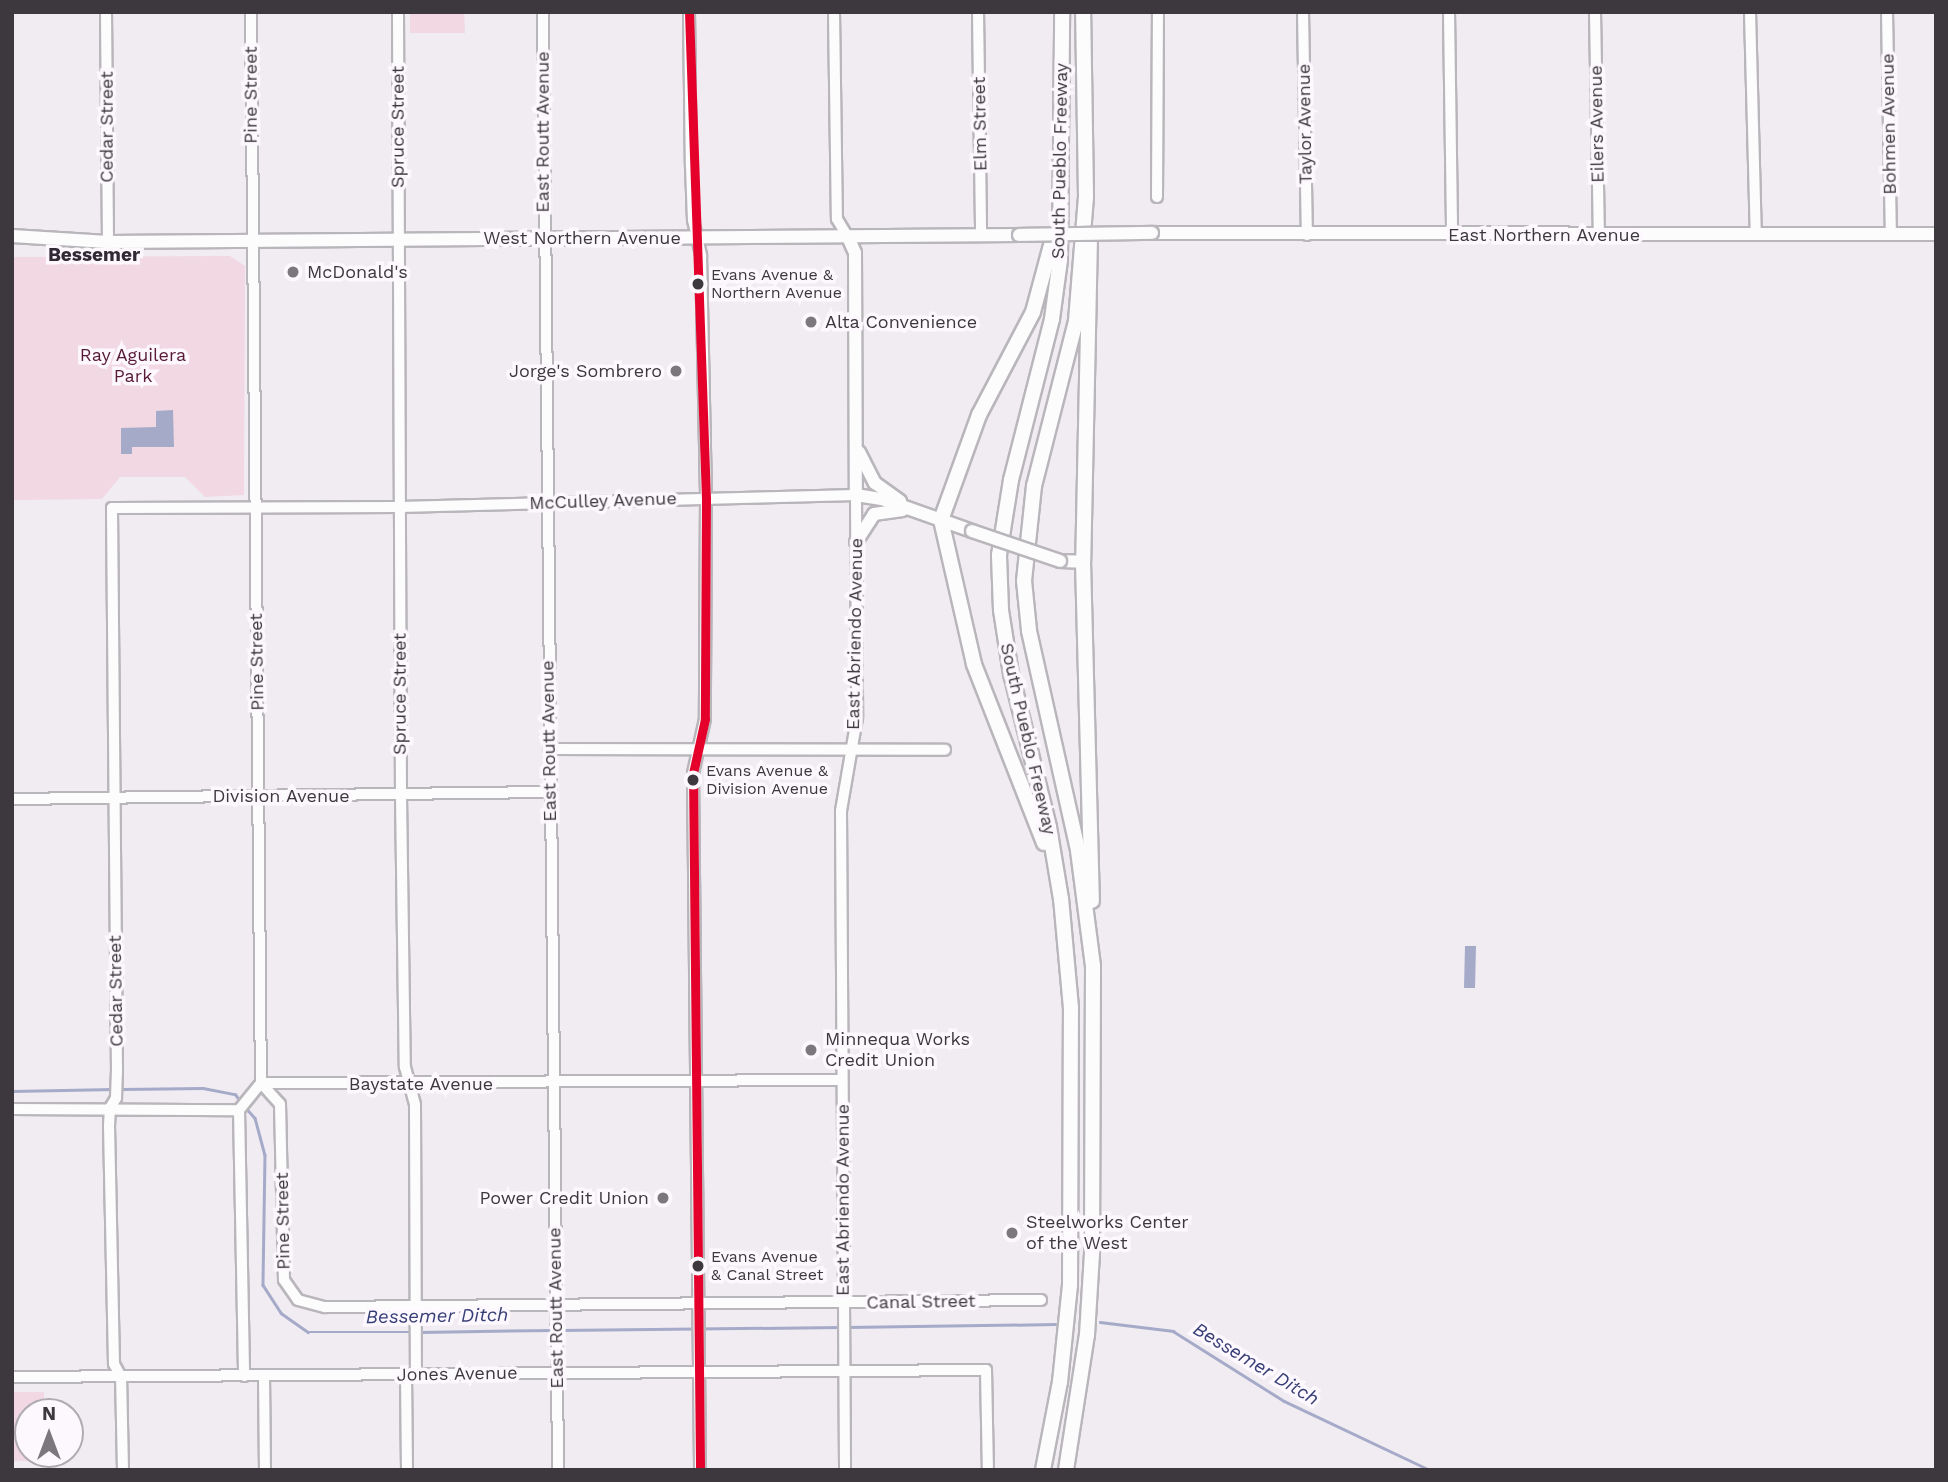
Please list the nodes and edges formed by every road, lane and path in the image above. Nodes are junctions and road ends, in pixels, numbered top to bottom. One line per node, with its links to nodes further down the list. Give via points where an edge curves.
1 (106, 12): 33 (street, Cedar Street)
2 (251, 12): 32 (street, Pine Street)
3 (398, 12): 31 (street, Spruce Street)
4 (542, 12): 30 (street, East Routt Avenue)
5 (689, 12): 28 (street)
6 (834, 12): 29 (street, East Abriendo Avenue, via 837,219)
7 (978, 12): 21 (street, Elm Street)
8 (1062, 12): 16 (highway, South Pueblo Freeway)
9 (1083, 12): 17 (highway, South Pueblo Freeway)
10 (1158, 12): 18 (street)
11 (1303, 12): 22 (street, Taylor Avenue)
12 (1449, 12): 23 (street)
13 (1595, 12): 24 (street, Eilers Avenue)
14 (1750, 12): 25 (street)
15 (1887, 12): 26 (street, Bohmen Avenue)
16 (1060, 184): 42 (highway, via 1051,251 1033,312 979,415); 54 (highway, South Pueblo Freeway, via 1052,319 1011,480 999,555 1001,610 1011,674 1049,827)
17 (1086, 196): 44 (highway, via 1092,261); 55 (highway, South Pueblo Freeway, via 1076,321 1034,486 1024,581 1029,631 1078,850)
18 (1157, 197)
19 (1152, 233): 21 (main road, West Northern Avenue, bridge); 22 (main road, East Northern Avenue)
20 (1936, 234): 26 (main road, East Northern Avenue)
21 (981, 235): 29 (main road, West Northern Avenue)
22 (1307, 235): 23 (main road, East Northern Avenue)
23 (1452, 235): 24 (main road, East Northern Avenue)
24 (1599, 235): 25 (main road, East Northern Avenue)
25 (1756, 235): 26 (main road, East Northern Avenue)
26 (1891, 235)
27 (12, 236): 33 (main road, West Northern Avenue)
28 (697, 237): 29 (main road, West Northern Avenue); 30 (main road, West Northern Avenue); 36 (street)
29 (848, 237): 34 (main road, East Abriendo Avenue, via 855,253)
30 (543, 238): 31 (main road, West Northern Avenue); 37 (street, East Routt Avenue)
31 (399, 239): 32 (main road, West Northern Avenue); 38 (street, Spruce Street)
32 (253, 240): 33 (main road, West Northern Avenue); 40 (street, Pine Street)
33 (108, 242)
34 (856, 443): 35 (main road, East Abriendo Avenue); 41 (main road, via 875,483)
35 (856, 495): 36 (street, McCulley Avenue); 41 (main road, McCulley Avenue); 43 (street, East Abriendo Avenue)
36 (706, 498): 37 (street, McCulley Avenue); 47 (street, via 705,719)
37 (547, 502): 38 (street, McCulley Avenue); 46 (street, East Routt Avenue)
38 (400, 507): 40 (street, McCulley Avenue); 50 (street, Spruce Street)
39 (112, 508): 40 (street, McCulley Avenue); 52 (street, Cedar Street)
40 (254, 508): 51 (street, Pine Street)
41 (912, 510): 42 (main road, McCulley Avenue); 43 (main road, via 874,514)
42 (941, 520): 44 (main road, McCulley Avenue, bridge, via 1059,561); 54 (highway, via 974,664 1033,806)
43 (856, 542): 45 (street, East Abriendo Avenue)
44 (1083, 562): 55 (highway)
45 (853, 748): 47 (street); 48 (street); 56 (street, East Abriendo Avenue, via 841,811)
46 (549, 749): 47 (street); 49 (street, East Routt Avenue)
47 (696, 749): 58 (street)
48 (945, 750)
49 (550, 792): 50 (street, Division Avenue); 60 (street, East Routt Avenue)
50 (401, 796): 51 (street, Division Avenue); 59 (street, Spruce Street, via 405,1068)
51 (259, 797): 52 (street, Division Avenue); 57 (street, Pine Street)
52 (114, 798): 53 (street, Division Avenue); 61 (street, Cedar Street, via 116,1098)
53 (12, 799)
54 (1061, 899): 85 (highway, South Pueblo Freeway, via 1071,1008 1070,1285 1060,1382)
55 (1093, 965): 86 (highway, South Pueblo Freeway, via 1092,1254 1081,1382)
56 (842, 1080): 58 (street, Baystate Avenue); 66 (street, East Abriendo Avenue)
57 (261, 1083): 59 (street, Baystate Avenue); 63 (street); 64 (street, Pine Street, via 280,1104 284,1280)
58 (695, 1083): 60 (street, Baystate Avenue); 67 (street)
59 (412, 1084): 60 (street, Baystate Avenue); 69 (street, Spruce Street)
60 (552, 1084): 68 (street, East Routt Avenue)
61 (110, 1108): 62 (street); 63 (street); 77 (street, via 114,1364)
62 (12, 1109)
63 (239, 1110): 74 (street)
64 (298, 1300): 69 (street, Canal Street, via 325,1307)
65 (1041, 1300): 66 (street, Canal Street)
66 (843, 1303): 67 (street, Canal Street); 70 (street, East Abriendo Avenue)
67 (697, 1306): 68 (street, Canal Street); 71 (street)
68 (556, 1307): 69 (street, Canal Street); 72 (street, East Routt Avenue)
69 (417, 1309): 73 (street, Spruce Street)
70 (845, 1369): 71 (street, Jones Avenue); 83 (street, East Abriendo Avenue); 84 (street, Jones Avenue, via 986,1370)
71 (698, 1371): 72 (street, Jones Avenue); 82 (street)
72 (556, 1373): 73 (street, Jones Avenue); 81 (street, East Routt Avenue)
73 (411, 1374): 75 (street, Jones Avenue); 80 (street, Spruce Street)
74 (244, 1376): 75 (street, Jones Avenue); 77 (street, Jones Avenue)
75 (264, 1376): 79 (street)
76 (12, 1377): 77 (street, Jones Avenue)
77 (121, 1377): 78 (street)
78 (122, 1470)
79 (265, 1470)
80 (407, 1470)
81 (558, 1470)
82 (700, 1470)
83 (845, 1470)
84 (988, 1470)
85 (1043, 1470)
86 (1066, 1470)

